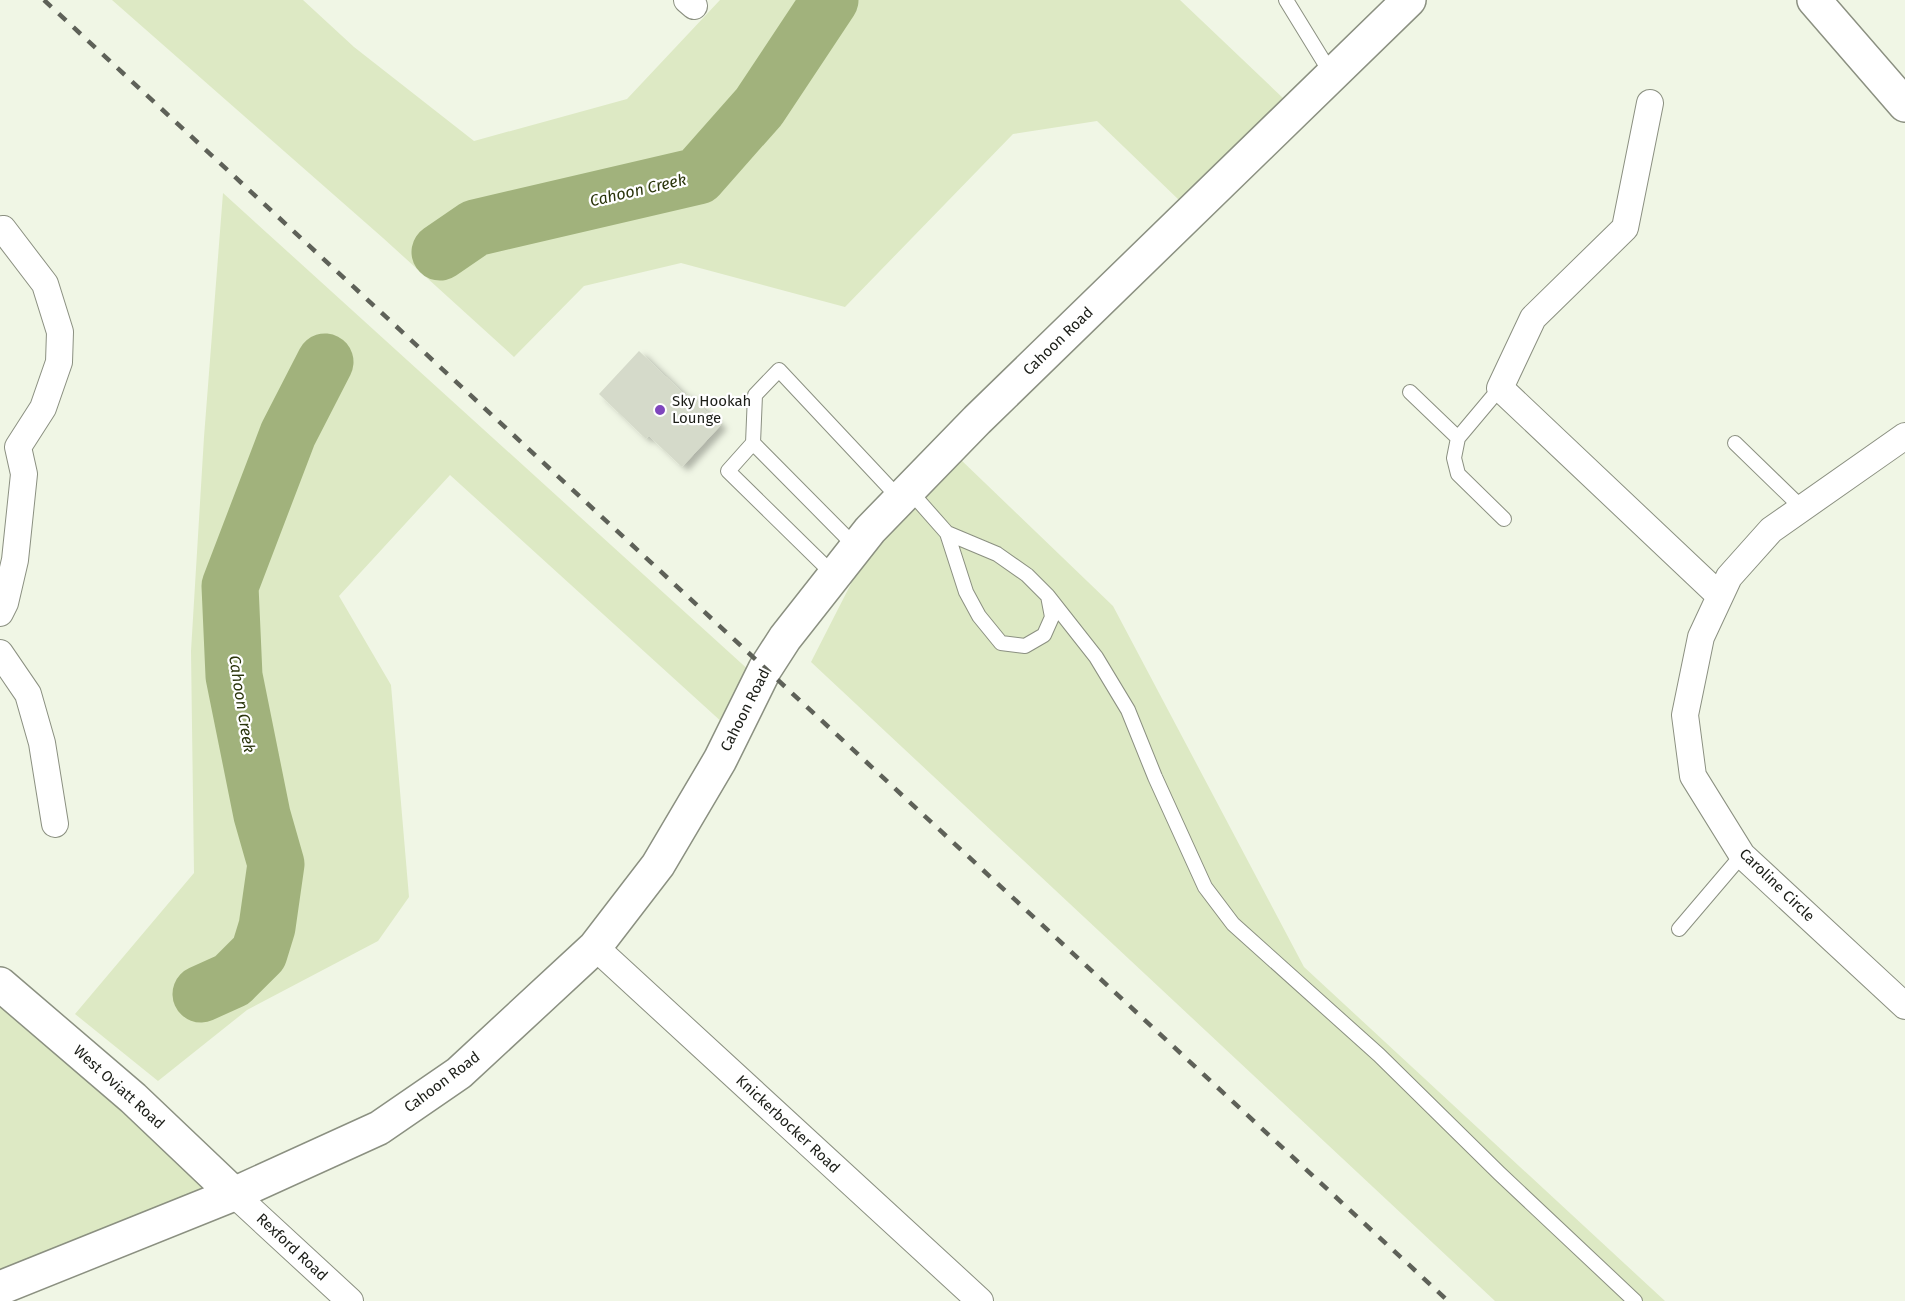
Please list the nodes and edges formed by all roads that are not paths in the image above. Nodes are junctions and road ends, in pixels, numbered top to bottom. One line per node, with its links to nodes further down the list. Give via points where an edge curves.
1 (1286, 0): 4 (lane)
2 (1409, 0): 4 (street, Cahoon Road)
3 (1814, 0): 6 (street)
4 (1332, 75): 15 (street, Cahoon Road)
5 (1650, 103): 8 (street, via 1625,228 1533,318)
6 (1905, 105)
7 (3, 229): 14 (street, via 45,284 60,332 59,362 43,408)
8 (1500, 388): 11 (lane); 22 (street)
9 (1410, 392): 11 (lane)
10 (1905, 436): 16 (street, Caroline Circle)
11 (1458, 438): 17 (lane, via 1454,458 1458,474)
12 (753, 443): 15 (lane, via 755,395 779,370); 19 (lane); 20 (lane, via 728,471)
13 (1735, 443): 16 (lane)
14 (9, 445): 23 (street, via 24,474 16,549)
15 (904, 495): 18 (lane); 19 (street, Cahoon Road)
16 (1802, 508): 22 (street, Caroline Circle, via 1772,530 1729,578)
17 (1504, 519)
18 (947, 533): 21 (lane, via 997,554); 21 (lane, via 966,592 1001,643 1025,646 1044,635 1052,617)
19 (856, 547): 20 (street, Cahoon Road)
20 (833, 574): 28 (street, Cahoon Road, via 765,669 720,760 658,865)
21 (1048, 596): 35 (lane, via 1096,657 1128,710 1204,887 1233,924 1379,1055)
22 (1720, 596): 26 (street, Caroline Circle, via 1701,638 1685,715 1693,776)
23 (0, 613)
24 (0, 653): 25 (street, via 28,694 42,743)
25 (55, 824)
26 (1742, 855): 27 (lane); 30 (street, Caroline Circle)
27 (1679, 929)
28 (595, 947): 31 (street, Cahoon Road, via 459,1073 379,1128); 34 (street, Knickerbocker Road)
29 (0, 984): 31 (street, West Oviatt Road, via 133,1098)
30 (1905, 1006)
31 (234, 1194): 32 (street, Cahoon Road); 33 (street, Rexford Road)
32 (0, 1288)
33 (350, 1301)
34 (980, 1301)
35 (1635, 1301)

